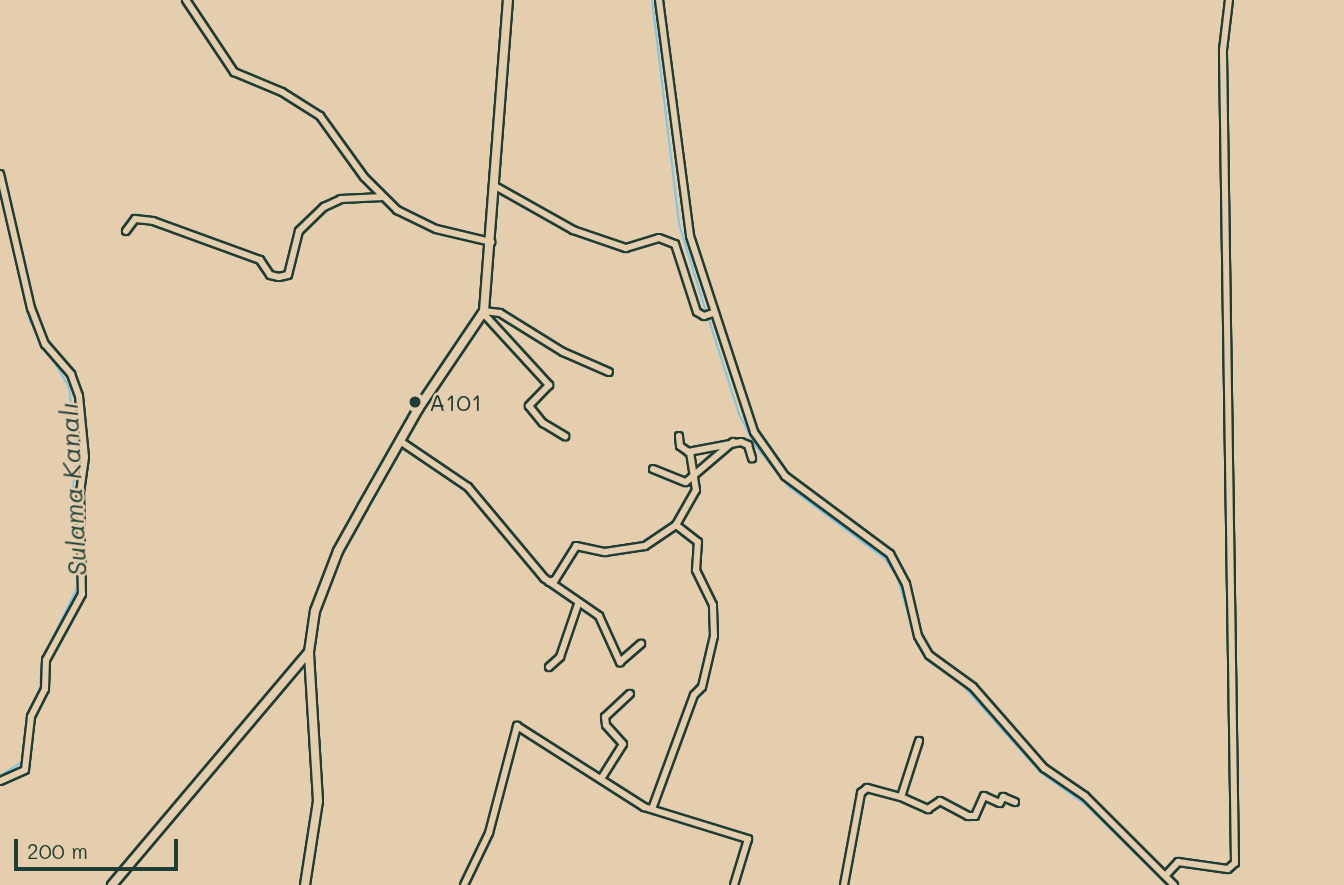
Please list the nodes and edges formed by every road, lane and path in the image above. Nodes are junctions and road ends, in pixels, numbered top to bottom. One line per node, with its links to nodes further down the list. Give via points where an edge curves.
1 (186, 0): 7 (street, via 234,72 282,92 320,116)
2 (508, 0): 6 (street)
3 (659, 0): 11 (street, via 690,236)
4 (1229, 0): 34 (street, via 1223,50 1235,863 1228,869 1178,862)
5 (0, 174): 30 (street, via 31,308 45,344 71,374 79,396 85,457 79,492 82,594 46,660 45,689 31,717 26,770)
6 (495, 186): 9 (street); 11 (street, via 573,230 626,248 659,238 675,244 697,312)
7 (383, 197): 8 (street, via 341,200 324,207 299,231 289,275 270,275 260,260 153,221 135,219); 9 (street, via 414,221)
8 (126, 231)
9 (491, 242): 10 (street)
10 (484, 312): 12 (street, via 500,313 562,352); 13 (street, via 549,385 529,406 543,423); 15 (street)
11 (709, 315): 34 (street, via 744,409 768,455 807,496 890,554 906,584 918,636 929,654 973,687 1044,768 1084,796)
12 (609, 372)
13 (565, 436)
14 (679, 436): 17 (street, via 680,446)
15 (400, 441): 22 (street, via 468,486); 25 (street, via 338,551 315,611)
16 (733, 442): 17 (street); 18 (street, via 748,445); 20 (street)
17 (688, 452): 20 (street)
18 (752, 458)
19 (653, 469): 20 (street, via 686,482)
20 (697, 476): 21 (street, via 696,490)
21 (676, 525): 22 (street, via 645,546 605,552 576,546 555,580); 33 (street, via 698,542 696,570 713,605 714,636 702,687 694,695)
22 (549, 582): 23 (street)
23 (578, 604): 24 (street, via 598,616 621,662); 26 (street, via 560,657)
24 (641, 644)
25 (309, 652): 35 (street); 36 (street, via 318,801)
26 (550, 667)
27 (630, 694): 29 (street, via 605,718 623,744)
28 (919, 741): 31 (street)
29 (601, 779): 33 (street); 37 (street, via 517,726 489,833)
30 (0, 781)
31 (901, 797): 32 (street, via 928,809 940,801 968,816 975,816 984,796 1000,803 1003,797); 39 (street, via 867,788 861,793)
32 (1015, 802)
33 (652, 809): 38 (street, via 748,839)
34 (1166, 875): 40 (street)
35 (112, 885)
36 (305, 885)
37 (464, 885)
38 (734, 885)
39 (844, 885)
40 (1174, 885)

